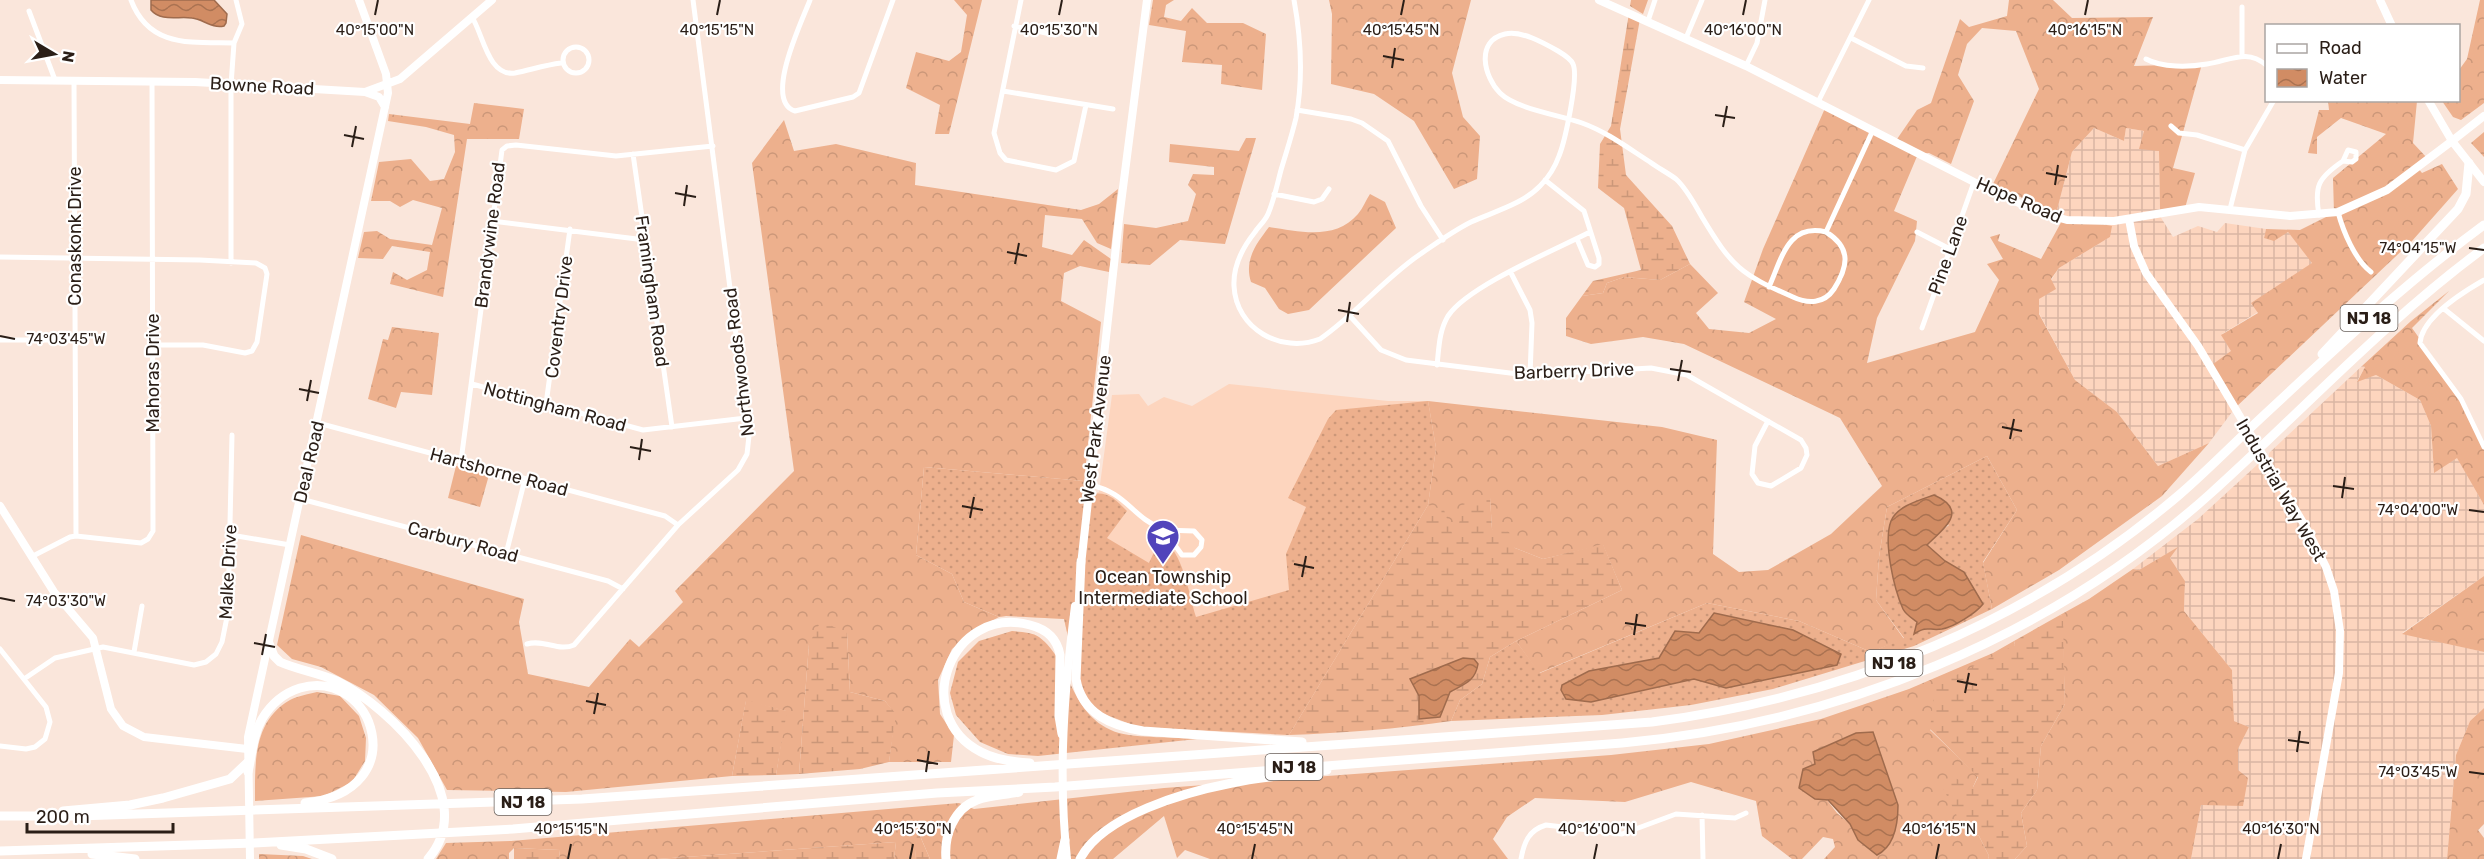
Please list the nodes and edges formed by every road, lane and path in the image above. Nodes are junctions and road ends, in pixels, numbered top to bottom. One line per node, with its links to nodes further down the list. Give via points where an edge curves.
1 (131, 0): 26 (street, via 140,19 164,37 182,42)
2 (236, 0): 26 (street, via 242,24)
3 (359, 0): 37 (street, Deal Road)
4 (492, 0): 19 (street, Bowne Road)
5 (693, 0): 53 (street, Northwoods Road)
6 (810, 0): 7 (street, via 782,78 784,102 795,111 859,93)
7 (893, 0)
8 (1021, 0): 22 (street)
9 (1147, 0): 106 (street, West Park Avenue)
10 (1294, 0): 47 (street, via 1299,41)
11 (1599, 0): 20 (street, Hope Road)
12 (1655, 0): 20 (street)
13 (1702, 0): 24 (street)
14 (1765, 0): 31 (street, via 1759,37)
15 (1869, 0): 25 (street)
16 (2380, 0): 21 (main road)
17 (2242, 7): 27 (street)
18 (29, 11): 34 (street)
19 (472, 17): 29 (street, via 492,62 502,72); 37 (street, Bowne Road)
20 (1648, 21): 24 (street, Hope Road)
21 (2391, 24)
22 (1014, 27): 23 (street, via 1054,35); 39 (street)
23 (1065, 29)
24 (1686, 38): 31 (street, Hope Road)
25 (1851, 38): 32 (street, via 1909,68); 41 (street)
26 (234, 43): 38 (street)
27 (2242, 56): 28 (street, via 2201,65 2158,65); 30 (street, via 2257,58)
28 (2146, 59)
29 (561, 63): 29 (street, via 571,73 581,73 587,68 589,57 582,48 573,47)
30 (2265, 64)
31 (1746, 66): 41 (street, Hope Road)
32 (1923, 68)
33 (0, 80): 34 (street, Bowne Road)
34 (55, 80): 35 (street, Bowne Road)
35 (74, 81): 36 (street, Bowne Road); 79 (street, Conaskonk Drive)
36 (152, 82): 38 (street, Bowne Road); 80 (street, Mahoras Drive)
37 (388, 84): 40 (street, Bowne Road); 45 (street, Deal Road)
38 (231, 85): 40 (street, Bowne Road); 81 (street)
39 (1003, 91): 44 (street); 44 (street, via 994,133 1000,153 1006,160 1056,170 1074,161)
40 (365, 92): 45 (street, via 379,97)
41 (1818, 102): 51 (street, Hope Road)
42 (2273, 102): 54 (street)
43 (2429, 102): 52 (main road)
44 (1086, 105): 46 (street)
45 (385, 106): 100 (street, Deal Road)
46 (1113, 109)
47 (1297, 110): 62 (street); 75 (street, via 1351,119 1388,141)
48 (2484, 116): 52 (main road, Hope Road)
49 (1567, 118): 49 (street, via 1502,95 1486,74 1485,54 1494,39 1515,33 1546,44 1573,63 1576,80); 58 (street, via 1560,153); 85 (street, via 1601,132 1676,179 1725,255 1738,269)
50 (2171, 126): 54 (street, via 2179,133)
51 (1873, 130): 59 (street, Hope Road); 71 (street)
52 (2452, 141): 57 (main road); 64 (street, Hope Road, via 2388,190)
53 (713, 146): 55 (street, Brandywine Road); 98 (street, Northwoods Road)
54 (2245, 150): 63 (street)
55 (633, 154): 67 (street, Brandywine Road, via 616,156 507,146 501,153); 74 (street, Framingham Road)
56 (2343, 161): 65 (street, via 2319,183)
57 (2469, 163): 60 (main road); 97 (highway, via 2466,194 2458,209)
58 (1545, 180): 70 (street, via 1584,211); 75 (street, via 1532,194)
59 (1974, 182): 66 (street, Hope Road, via 2053,217 2085,222); 77 (street, Pine Lane)
60 (2484, 182)
61 (1329, 189): 62 (street, via 1314,202)
62 (1274, 194): 87 (street, via 1266,220 1244,246 1234,275 1235,291 1248,322 1280,343 1308,344 1326,335)
63 (2230, 208): 65 (street, Hope Road, via 2290,216); 66 (street, Hope Road, via 2187,208)
64 (2338, 212): 65 (street, Hope Road); 82 (street, via 2352,244)
65 (2319, 215)
66 (2129, 219): 151 (street, Industrial Way West, via 2134,246 2146,273 2198,346 2308,531 2334,591 2340,631 2339,673)
67 (492, 221): 69 (street); 95 (street, Brandywine Road)
68 (2484, 225): 97 (highway, NJ 18, via 2376,311)
69 (570, 230): 74 (street); 96 (street, Coventry Drive)
70 (1590, 232): 73 (street); 73 (street, via 1599,258 1595,267 1588,265)
71 (1826, 232): 85 (street, via 1809,230 1797,235); 85 (street, via 1842,244 1845,264 1831,294 1816,303)
72 (1917, 232): 77 (street)
73 (1577, 239): 83 (street)
74 (645, 240): 101 (street, Framingham Road)
75 (1443, 240): 87 (street, via 1402,267)
76 (2484, 248): 129 (highway, NJ 18, via 2378,335 2249,458 2159,536 2061,603 1979,647 1882,687 1764,722 1622,743)
77 (1950, 249): 88 (street, Pine Lane)
78 (0, 258): 79 (street)
79 (75, 258): 80 (street); 90 (street, Conaskonk Drive)
80 (153, 259): 81 (street); 92 (street, Mahoras Drive)
81 (231, 263): 92 (street, via 256,263 266,271 254,349 245,353 203,345)
82 (2371, 272)
83 (1511, 273): 93 (street, via 1466,296 1449,315 1440,335); 94 (street, via 1530,310)
84 (2484, 280): 86 (street)
85 (1769, 287)
86 (2443, 308): 91 (street); 103 (street, via 2423,333 2421,346 2462,399)
87 (1349, 315): 93 (street, Barberry Drive, via 1381,350 1406,360)
88 (1922, 328)
89 (0, 340): 90 (street)
90 (75, 340): 112 (street, Conaskonk Drive)
91 (2484, 341)
92 (153, 345): 112 (street, Mahoras Drive, via 151,535 136,543)
93 (1437, 365): 94 (street, Barberry Drive)
94 (1530, 375): 99 (street, Barberry Drive, via 1663,370 1687,375)
95 (471, 384): 96 (street, Nottingham Road); 104 (street, Brandywine Road)
96 (546, 404): 101 (street, Nottingham Road, via 643,430)
97 (2271, 409): 126 (highway, NJ 18, via 2145,523 2076,571 1987,622 1864,674 1768,702 1680,718)
98 (746, 418): 101 (street, Nottingham Road); 109 (street, Northwoods Road, via 750,443 742,465)
99 (1768, 421): 99 (street, Barberry Drive, via 1801,440 1806,448 1801,468 1772,486 1758,483 1752,474 1755,446)
100 (318, 423): 104 (street, Hartshorne Road); 107 (street, Deal Road)
101 (672, 428)
102 (232, 435): 111 (street, Malke Drive)
103 (2484, 446)
104 (461, 461): 105 (street, Hartshorne Road)
105 (525, 479): 109 (street, Hartshorne Road, via 665,516); 114 (street)
106 (1089, 485): 110 (street, via 1117,494 1140,518); 116 (street, West Park Avenue)
107 (301, 499): 113 (street, Deal Road); 114 (street, Carbury Road)
108 (0, 506): 115 (street)
109 (678, 525): 117 (street, Northwoods Road)
110 (1164, 530): 110 (street, via 1182,555 1194,555 1201,547 1202,540 1194,531)
111 (231, 535): 113 (street); 123 (street, Malke Drive, via 228,612 216,654 194,665)
112 (76, 536): 115 (street)
113 (290, 545): 119 (street, Deal Road)
114 (506, 554): 117 (street, Carbury Road, via 608,581)
115 (32, 557): 121 (street, via 54,592 88,630)
116 (1081, 561): 125 (street, West Park Avenue); 126 (highway, via 1076,679 1083,699 1098,716 1118,726 1143,731)
117 (623, 589): 120 (street, Northwoods Road, via 574,645 567,648 540,642)
118 (141, 606): 123 (street)
119 (268, 641): 128 (street, Deal Road); 144 (highway, via 280,662 337,681 363,696 386,713 418,751 439,788 445,817 441,839)
120 (527, 644)
121 (97, 648): 123 (street, Malke Drive, via 107,646); 124 (street, Malke Drive, via 55,658); 128 (street, via 111,709 129,731 144,737)
122 (0, 649): 124 (street)
123 (135, 652)
124 (24, 679): 127 (street, via 49,714 48,735 30,748)
125 (1062, 734): 130 (highway, via 1060,655 1047,633 1027,624 1000,623 978,632 958,649 947,668 943,690 947,712 957,733 990,756); 137 (street, West Park Avenue)
126 (1328, 744): 130 (highway, NJ 18)
127 (0, 746)
128 (247, 749): 131 (street, Deal Road)
129 (1414, 759): 132 (highway, NJ 18); 148 (highway, via 1248,780 1187,795 1114,825 1094,840)
130 (1044, 765): 133 (highway, NJ 18, via 582,800)
131 (248, 767): 133 (highway, via 261,721 273,704 292,690 311,686 335,689 351,698 367,718 373,737 372,752 366,770 353,787 333,798); 136 (highway, via 225,781 146,802); 141 (street, Deal Road)
132 (1042, 788): 138 (highway, NJ 18, via 937,793 513,829); 145 (highway, via 980,799 966,807 948,832)
133 (262, 808): 136 (highway, NJ 18)
134 (1746, 813): 135 (street, via 1736,818)
135 (1702, 815): 149 (street, via 1676,814 1622,834 1546,825 1530,835); 150 (street)
136 (0, 816)
137 (1065, 840): 146 (highway); 147 (street, West Park Avenue)
138 (264, 843): 139 (highway, NJ 18); 143 (highway, via 306,849)
139 (62, 850): 140 (highway, NJ 18); 142 (highway)
140 (0, 851)
141 (250, 858)
142 (135, 859)
143 (332, 859)
144 (428, 859)
145 (946, 859)
146 (1061, 859)
147 (1067, 859)
148 (1080, 859)
149 (1521, 859)
150 (1703, 859)
151 (2306, 859)

